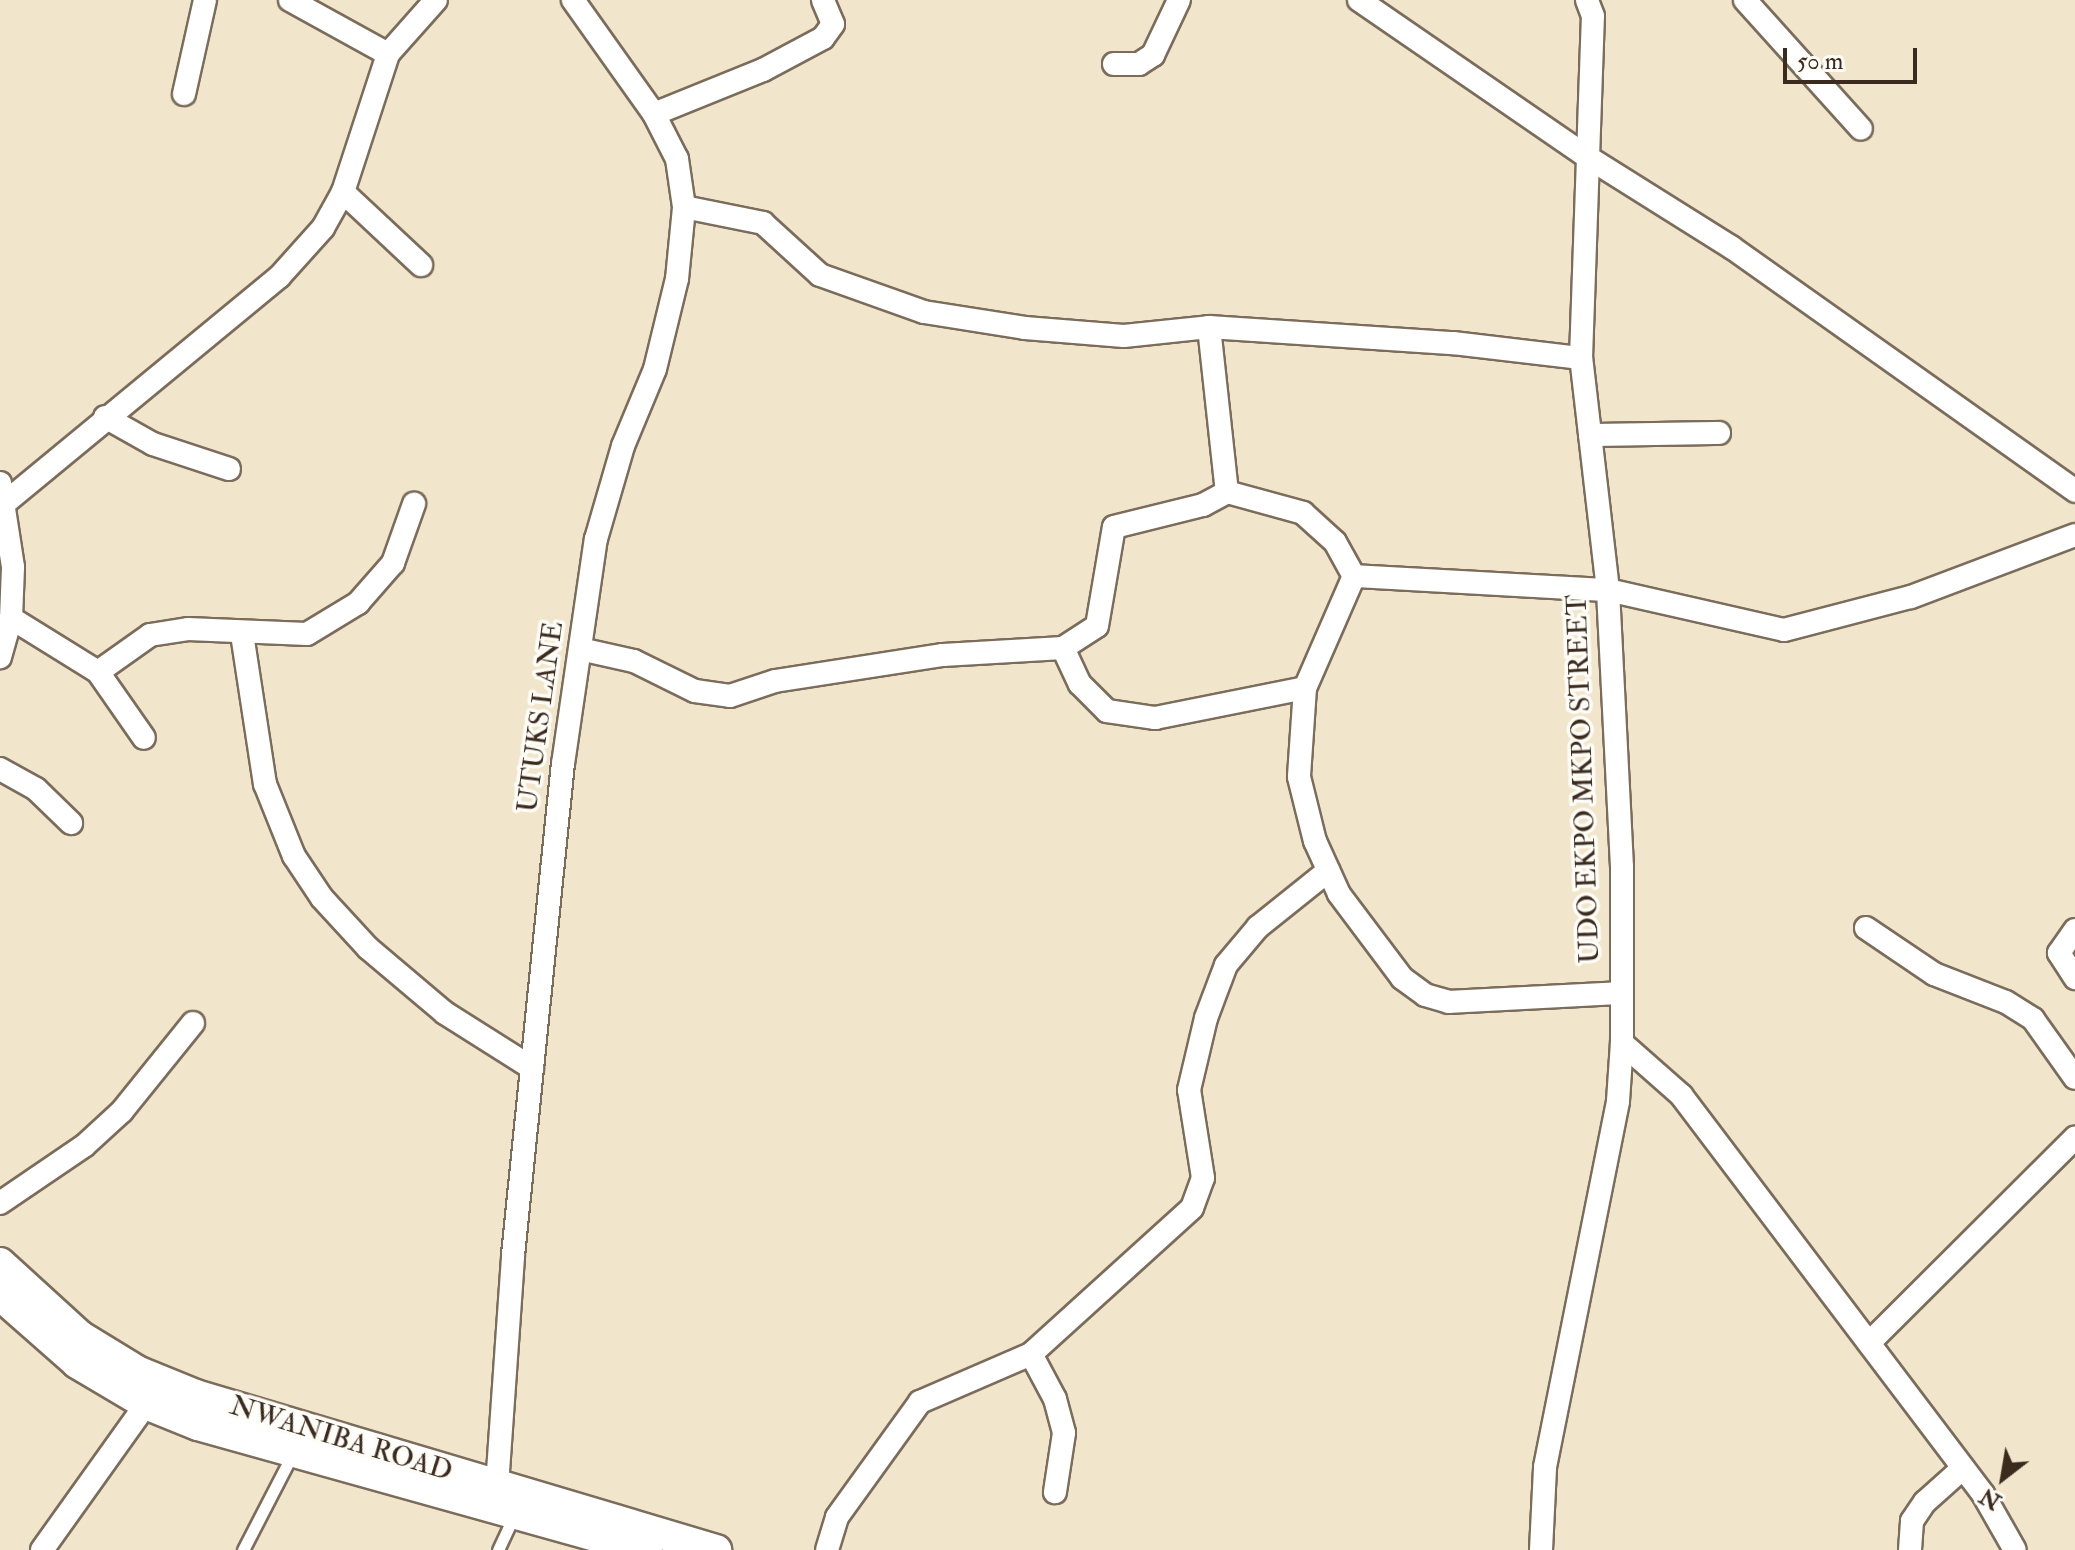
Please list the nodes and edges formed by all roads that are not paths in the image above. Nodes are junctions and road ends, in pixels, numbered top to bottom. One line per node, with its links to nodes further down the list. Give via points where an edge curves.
1 (205, 0): 12 (street)
2 (290, 0): 10 (street)
3 (436, 0): 10 (street)
4 (573, 0): 13 (street, UTUKS LANE)
5 (823, 0): 13 (street, via 833,24 823,38 763,70)
6 (1179, 0): 11 (street, via 1153,55 1139,64)
7 (1359, 0): 15 (street)
8 (1745, 0): 14 (street)
9 (1594, 5): 15 (street, UDO EKPO MKPO STREET)
10 (388, 54): 16 (street)
11 (1114, 64)
12 (184, 94)
13 (654, 114): 17 (street, UTUKS LANE, via 677,159)
14 (1861, 129)
15 (1589, 158): 20 (street, UDO EKPO MKPO STREET); 25 (street, via 1731,247)
16 (343, 192): 18 (street); 21 (street, via 323,228 279,277)
17 (684, 207): 19 (street, via 763,223 820,275 924,312 1124,336); 35 (street, UTUKS LANE, via 677,279 655,369 623,446 596,539)
18 (421, 265)
19 (1209, 327): 20 (street, via 1453,343); 26 (street)
20 (1581, 358): 23 (street, UDO EKPO MKPO STREET)
21 (105, 417): 24 (street, via 153,444); 27 (street)
22 (1719, 433): 23 (street)
23 (1590, 435): 31 (street, UDO EKPO MKPO STREET)
24 (229, 469)
25 (2075, 491)
26 (1227, 492): 30 (street, via 1303,513 1335,542); 34 (street, via 1203,505 1114,527 1097,626)
27 (3, 493): 32 (street, via 13,567)
28 (414, 504): 33 (street, via 393,563 358,603 307,634)
29 (2075, 535): 31 (street, via 1911,597 1784,630)
30 (1354, 576): 31 (street); 38 (street)
31 (1608, 590): 46 (street, UDO EKPO MKPO STREET, via 1622,867)
32 (11, 618): 36 (street); 37 (street)
33 (242, 634): 37 (street, via 188,629 150,635); 49 (street, via 265,784 301,866 368,948 445,1013)
34 (1063, 648): 35 (street, via 943,655 775,681 730,696 695,691 634,661); 38 (street, via 1080,684 1107,711 1155,718)
35 (580, 649): 49 (street, UTUKS LANE)
36 (0, 657)
37 (98, 672): 39 (street)
38 (1305, 688): 42 (street, via 1299,777)
39 (144, 738)
40 (0, 769): 41 (street, via 36,789)
41 (71, 823)
42 (1328, 871): 46 (street, via 1402,978 1425,995 1449,1002); 56 (street, via 1258,927 1226,965 1206,1018 1189,1090 1203,1178 1192,1208)
43 (1866, 928): 50 (street, via 1934,974 2006,1002 2033,1019)
44 (2075, 930): 45 (street, via 2059,953)
45 (2075, 978)
46 (1622, 993): 48 (street, UDO EKPO MKPO STREET)
47 (193, 1023): 52 (street, via 113,1120)
48 (1622, 1043): 55 (street, via 1681,1095); 69 (street, UDO EKPO MKPO STREET, via 1618,1101 1545,1467)
49 (532, 1068): 60 (street, UTUKS LANE)
50 (2075, 1078)
51 (2075, 1138): 55 (street)
52 (0, 1203)
53 (0, 1263): 58 (main road, NWANIBA ROAD, via 57,1318 139,1372)
54 (0, 1295): 57 (main road, via 77,1363)
55 (1869, 1343): 59 (street)
56 (1031, 1354): 61 (street, via 1055,1399 1064,1433); 68 (street, via 920,1402 837,1517)
57 (146, 1404): 58 (main road); 63 (street)
58 (300, 1440): 60 (main road, NWANIBA ROAD); 62 (main road); 64 (lane)
59 (1963, 1468): 70 (street, via 1912,1521); 71 (street)
60 (497, 1486): 67 (main road, NWANIBA ROAD)
61 (1055, 1492)
62 (515, 1514): 65 (lane); 66 (main road)
63 (42, 1550)
64 (243, 1550)
65 (498, 1550)
66 (647, 1550)
67 (716, 1550)
68 (827, 1550)
69 (1541, 1550)
70 (1910, 1550)
71 (2015, 1550)

